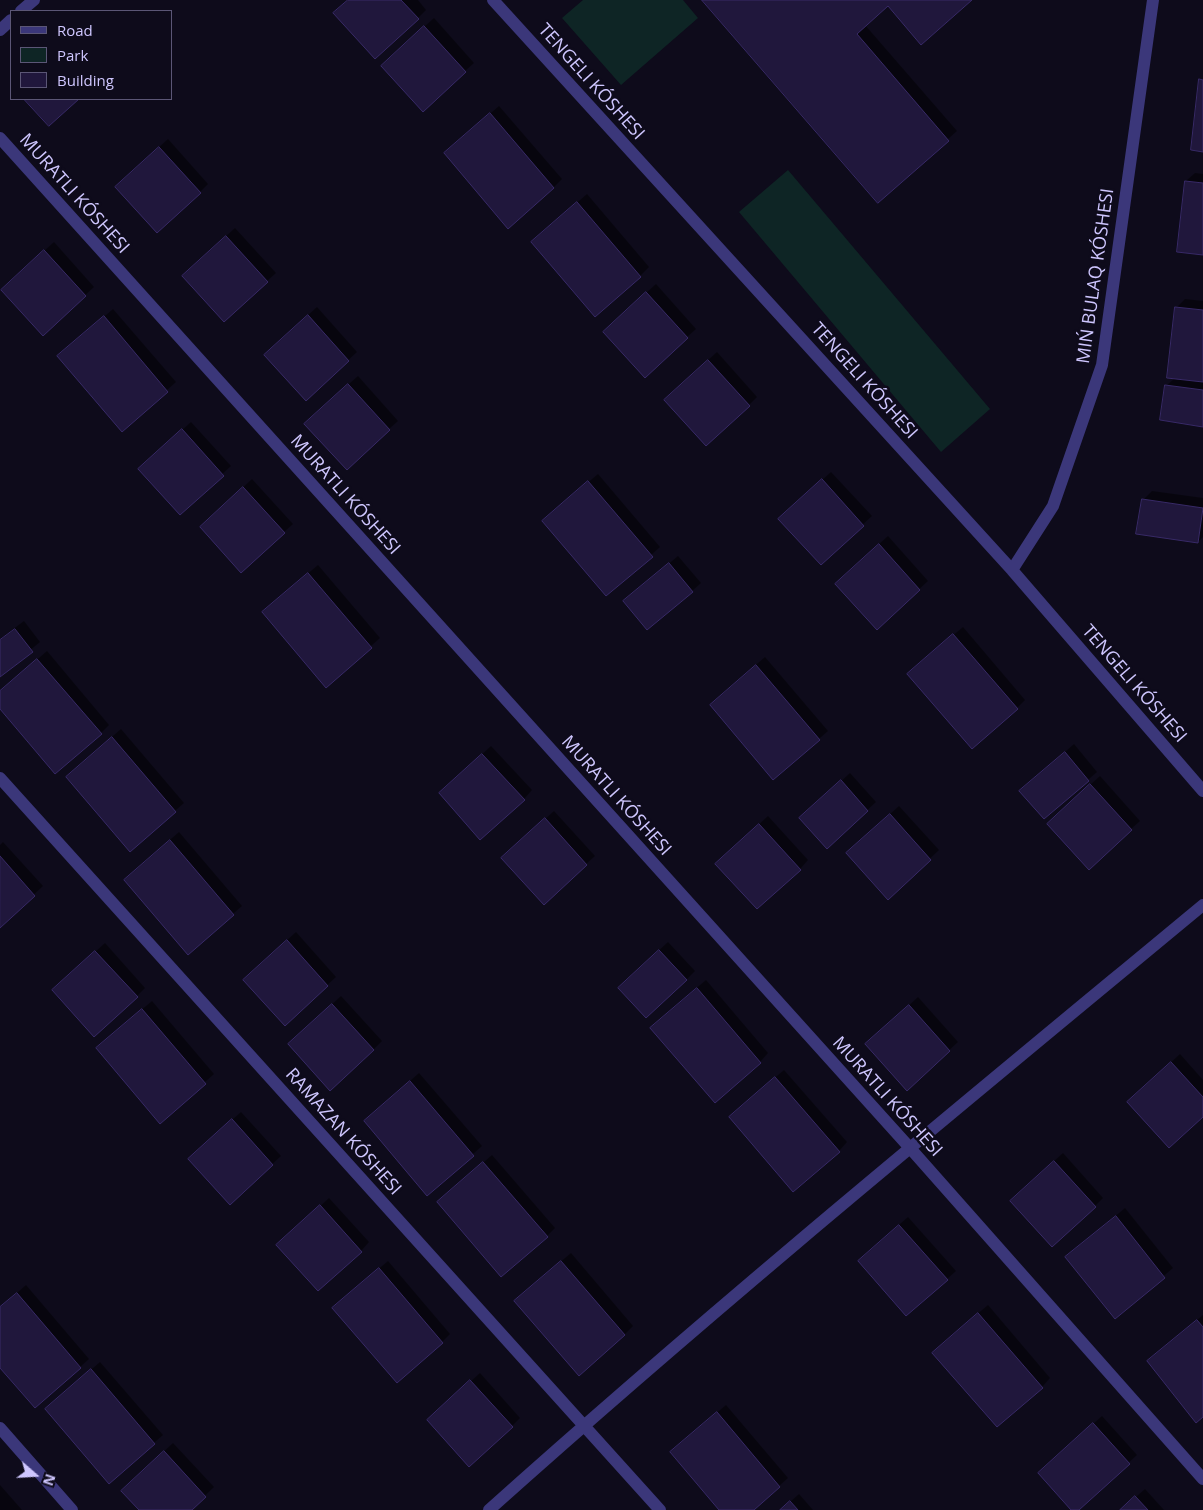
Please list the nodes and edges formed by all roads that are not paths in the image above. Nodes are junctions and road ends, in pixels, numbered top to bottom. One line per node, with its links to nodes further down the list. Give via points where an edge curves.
1 (34, 0): 4 (street)
2 (493, 0): 8 (street, TENGELI KÓSHESI)
3 (1153, 0): 8 (street, via 1102,365 1053,506)
4 (22, 10)
5 (10, 21): 6 (street)
6 (0, 30)
7 (0, 138): 12 (street)
8 (1012, 570): 10 (street, TENGELI KÓSHESI)
9 (0, 778): 13 (street, RAMAZAN KÓSHESI)
10 (1203, 792)
11 (1203, 905): 12 (street)
12 (910, 1148): 13 (street); 15 (street)
13 (584, 1425): 17 (street); 18 (street, RAMAZAN KÓSHESI)
14 (0, 1428): 16 (street)
15 (1203, 1479)
16 (72, 1510)
17 (489, 1510)
18 (660, 1510)

